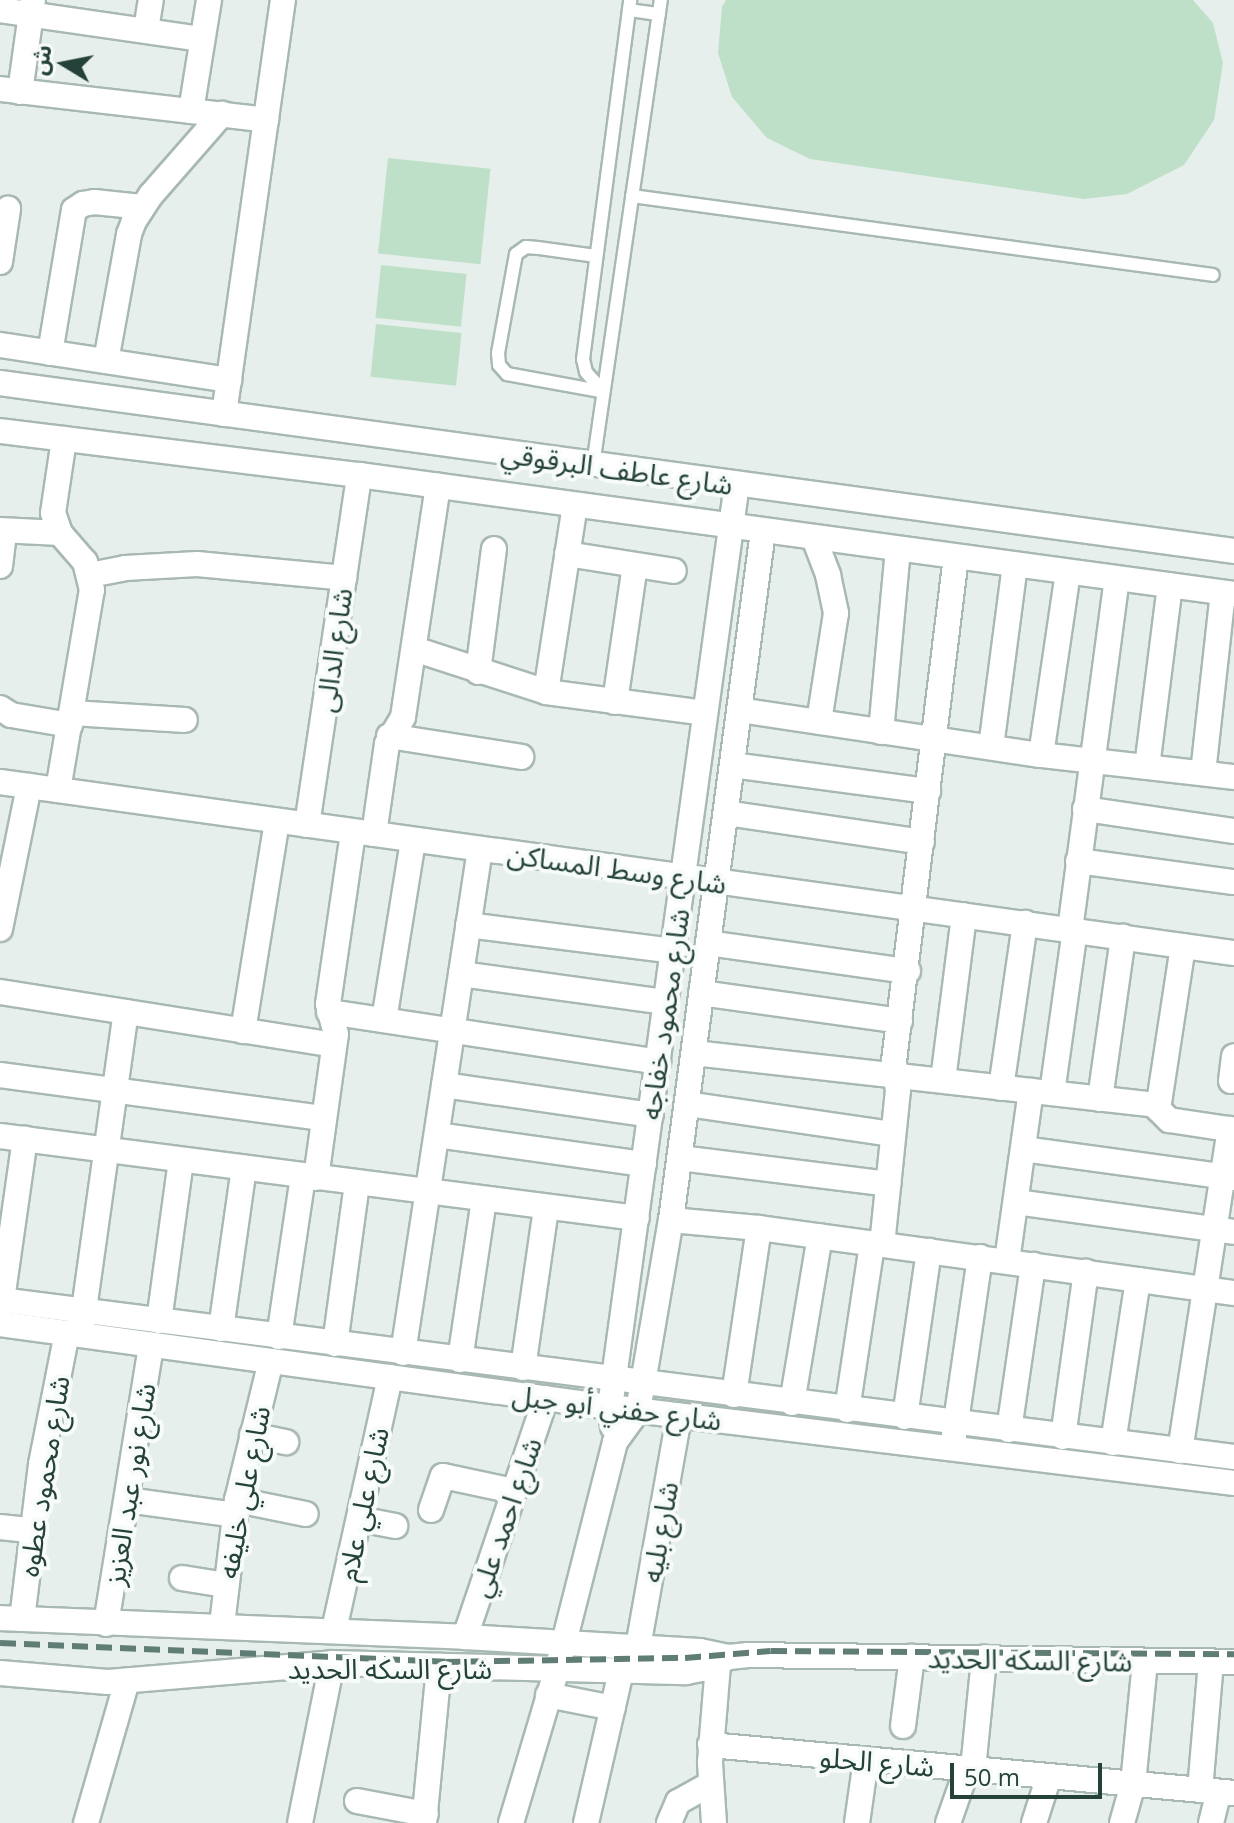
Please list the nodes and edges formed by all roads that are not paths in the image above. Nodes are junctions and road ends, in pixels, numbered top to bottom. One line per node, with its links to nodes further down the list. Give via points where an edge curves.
1 (151, 0): 10 (street)
2 (209, 0): 11 (street)
3 (283, 0): 15 (street)
4 (661, 0): 9 (lane)
5 (630, 5): 9 (lane); 19 (lane)
6 (32, 8): 7 (street); 8 (street); 12 (street)
7 (0, 10)
8 (90, 11): 10 (street)
9 (659, 14): 16 (lane)
10 (146, 30): 11 (street)
11 (202, 39): 13 (street)
12 (10, 90): 13 (street)
13 (191, 111): 14 (street)
14 (222, 114): 15 (street); 17 (street)
15 (266, 120): 25 (street)
16 (632, 196): 21 (lane); 27 (lane)
17 (142, 207): 23 (street, via 94,202 74,210); 24 (street, via 129,234)
18 (8, 209): 20 (street)
19 (596, 256): 27 (lane, via 583,359 586,372); 27 (lane, via 526,247 516,254 498,353 507,374)
20 (0, 262)
21 (1213, 275)
22 (0, 345): 23 (street)
23 (50, 353): 24 (street)
24 (106, 361): 25 (street)
25 (229, 380): 28 (street)
26 (0, 383): 28 (street, شارع عاطف البرقوقي)
27 (603, 391): 31 (lane)
28 (224, 414): 31 (street, شارع عاطف البرقوقي)
29 (0, 431): 30 (street, شارع عاطف البرقوقي)
30 (64, 439): 32 (street, شارع عاطف البرقوقي); 39 (street, via 53,513)
31 (593, 465): 33 (street, شارع عاطف البرقوقي)
32 (359, 475): 34 (street, شارع عاطف البرقوقي); 52 (street, شارع الدالى)
33 (737, 484): 36 (street, شارع محمود خفاجه); 43 (street, شارع عاطف البرقوقي)
34 (438, 486): 35 (street, شارع عاطف البرقوقي); 56 (street)
35 (575, 505): 36 (street, شارع عاطف البرقوقي); 44 (street)
36 (731, 527): 38 (street, شارع عاطف البرقوقي); 62 (street, شارع محمود خفاجه)
37 (2, 531): 39 (street); 48 (street)
38 (763, 531): 40 (street, شارع عاطف البرقوقي); 61 (street, شارع محمود خفاجه)
39 (60, 533): 51 (street)
40 (814, 538): 42 (street, شارع عاطف البرقوقي); 65 (street, via 836,613)
41 (494, 549): 57 (street)
42 (898, 549): 45 (street, شارع عاطف البرقوقي); 66 (street)
43 (1234, 551)
44 (567, 554): 46 (street); 58 (street)
45 (956, 557): 47 (street, شارع عاطف البرقوقي); 68 (street)
46 (635, 565): 49 (street); 59 (street)
47 (1015, 565): 50 (street, شارع عاطف البرقوقي); 69 (street)
48 (0, 566)
49 (674, 571)
50 (1068, 573): 53 (street, شارع عاطف البرقوقي); 70 (street)
51 (90, 575): 52 (street, via 197,564); 63 (street, via 92,604)
52 (344, 578): 84 (street, شارع الدالى)
53 (1117, 579): 54 (street, شارع عاطف البرقوقي); 72 (street)
54 (1170, 585): 55 (street, شارع عاطف البرقوقي); 74 (street)
55 (1229, 593): 75 (street)
56 (414, 649): 57 (street); 67 (street, via 403,717)
57 (478, 672): 58 (street)
58 (546, 692): 59 (street)
59 (615, 702): 62 (street)
60 (0, 708): 63 (street, via 11,715)
61 (739, 710): 65 (street); 73 (street, شارع محمود خفاجه)
62 (705, 713): 91 (street, شارع محمود خفاجه)
63 (71, 719): 64 (street); 79 (street)
64 (185, 720)
65 (819, 722): 66 (street)
66 (881, 732): 68 (street)
67 (389, 736): 71 (street); 86 (street)
68 (934, 740): 69 (street); 80 (street)
69 (991, 747): 70 (street)
70 (1041, 755): 72 (street)
71 (521, 757)
72 (1092, 760): 74 (street); 81 (street)
73 (732, 765): 80 (street); 82 (street, شارع محمود خفاجه)
74 (1147, 767): 75 (street)
75 (1203, 773): 76 (street)
76 (1234, 777)
77 (0, 782): 78 (street, شارع وسط المساكن)
78 (29, 786): 79 (street, شارع وسط المساكن); 98 (street)
79 (58, 790): 83 (street, شارع وسط المساكن)
80 (928, 791): 88 (street)
81 (1085, 809): 85 (street); 90 (street)
82 (726, 813): 88 (street); 92 (street, شارع محمود خفاجه)
83 (277, 821): 84 (street, شارع وسط المساكن); 114 (street)
84 (307, 825): 86 (street, شارع وسط المساكن)
85 (1234, 831)
86 (364, 833): 87 (street, شارع وسط المساكن); 111 (street)
87 (413, 840): 89 (street, شارع وسط المساكن); 112 (street)
88 (922, 842): 94 (street)
89 (480, 849): 91 (street, شارع وسط المساكن); 97 (street)
90 (1078, 861): 93 (street); 99 (street)
91 (683, 878): 92 (street, شارع وسط المساكن); 103 (street, شارع محمود خفاجه)
92 (716, 882): 94 (street, شارع وسط المساكن); 101 (street, شارع محمود خفاجه)
93 (1234, 882)
94 (914, 907): 95 (street, شارع وسط المساكن); 105 (street)
95 (964, 915): 96 (street, شارع وسط المساكن); 122 (street)
96 (1025, 923): 99 (street, شارع وسط المساكن); 125 (street)
97 (468, 925): 103 (street); 106 (street)
98 (0, 929)
99 (1073, 930): 100 (street, شارع وسط المساكن); 127 (street)
100 (1123, 937): 102 (street, شارع وسط المساكن); 128 (street)
101 (708, 943): 105 (street); 108 (street, شارع محمود خفاجه)
102 (1183, 946): 104 (street, شارع وسط المساكن); 130 (street)
103 (673, 951): 109 (street, شارع محمود خفاجه)
104 (1234, 953)
105 (908, 971): 113 (street)
106 (461, 974): 109 (street); 115 (street)
107 (0, 992): 110 (street)
108 (701, 993): 113 (street); 117 (street, شارع محمود خفاجه)
109 (666, 1002): 119 (street, شارع محمود خفاجه)
110 (126, 1012): 114 (street); 126 (street, شارع محمود عطوه)
111 (329, 1012): 112 (street); 116 (street)
112 (384, 1020): 115 (street)
113 (900, 1021): 121 (street)
114 (243, 1031): 116 (street)
115 (452, 1031): 119 (street); 124 (street)
116 (334, 1045): 132 (street)
117 (694, 1053): 121 (street); 129 (street, شارع محمود خفاجه)
118 (1234, 1056): 123 (street)
119 (658, 1062): 131 (street, شارع محمود خفاجه)
120 (0, 1075): 126 (street)
121 (897, 1076): 122 (street); 134 (street)
122 (943, 1080): 125 (street)
123 (1231, 1081)
124 (444, 1085): 131 (street); 135 (street)
125 (1001, 1088): 127 (street)
126 (115, 1090): 132 (street); 139 (street, شارع محمود عطوه)
127 (1042, 1092): 128 (street); 138 (street)
128 (1100, 1099): 130 (street)
129 (687, 1104): 134 (street); 140 (street, شارع محمود خفاجه)
130 (1158, 1105): 133 (street, via 1169,1120)
131 (651, 1115): 142 (street, شارع محمود خفاجه)
132 (324, 1118): 144 (street)
133 (1232, 1130): 145 (street)
134 (893, 1134): 147 (street)
135 (437, 1135): 142 (street); 148 (street)
136 (0, 1136): 137 (street)
137 (25, 1139): 139 (street); 166 (street)
138 (1023, 1149): 145 (street); 150 (street)
139 (107, 1150): 141 (street); 168 (street, شارع محمود عطوه)
140 (680, 1158): 147 (street); 153 (street, شارع محمود خفاجه)
141 (181, 1160): 143 (street); 167 (street)
142 (644, 1164): 152 (street, شارع محمود خفاجه)
143 (244, 1168): 144 (street); 169 (street)
144 (309, 1177): 146 (street); 170 (street)
145 (1228, 1177): 155 (street)
146 (357, 1183): 148 (street); 171 (street)
147 (888, 1184): 157 (street)
148 (428, 1193): 149 (street); 173 (street)
149 (484, 1200): 151 (street); 174 (street)
150 (1016, 1202): 155 (street); 160 (street)
151 (546, 1209): 152 (street); 176 (street)
152 (637, 1218): 178 (street, شارع محمود خفاجه)
153 (671, 1220): 154 (street); 179 (street, شارع محمود خفاجه)
154 (759, 1228): 156 (street); 180 (street)
155 (1224, 1231): 164 (street)
156 (820, 1236): 157 (street); 182 (street)
157 (877, 1244): 158 (street); 185 (street)
158 (929, 1251): 159 (street); 187 (street)
159 (980, 1257): 160 (street); 188 (street)
160 (1007, 1261): 161 (street)
161 (1033, 1265): 162 (street); 189 (street)
162 (1086, 1272): 163 (street); 191 (street)
163 (1138, 1280): 164 (street); 194 (street)
164 (1204, 1289): 165 (street); 196 (street)
165 (1234, 1293)
166 (1, 1308): 168 (street, شارع حفني أبو جبل)
167 (159, 1321): 168 (street, شارع حفني أبو جبل); 169 (street, شارع حفني أبو جبل)
168 (77, 1327): 172 (street, شارع حفني أبو جبل); 207 (street, شارع محمود عطوه)
169 (221, 1329): 170 (street, شارع حفني أبو جبل)
170 (279, 1337): 171 (street, شارع حفني أبو جبل)
171 (335, 1344): 173 (street, شارع حفني أبو جبل)
172 (151, 1345): 175 (street, شارع حفني أبو جبل); 200 (street, شارع نور عبد العزيز)
173 (403, 1353): 174 (street, شارع حفني أبو جبل)
174 (460, 1360): 176 (street, شارع حفني أبو جبل)
175 (271, 1361): 177 (street, شارع حفني أبو جبل); 190 (street, شارع علي خليفه)
176 (523, 1368): 178 (street, شارع حفني أبو جبل)
177 (390, 1377): 181 (street, شارع حفني أبو جبل); 204 (street, شارع علي علام)
178 (614, 1380): 179 (street, شارع حفني أبو جبل); 183 (street, شارع محمود خفاجه)
179 (643, 1383): 180 (street, شارع حفني أبو جبل); 184 (street, شارع محمود خفاجه)
180 (734, 1395): 182 (street, شارع حفني أبو جبل)
181 (546, 1398): 183 (street, شارع حفني أبو جبل); 199 (street, شارع احمد علي)
182 (792, 1403): 185 (street, شارع حفني أبو جبل)
183 (610, 1407): 184 (street, شارع حفني أبو جبل); 193 (street, شارع محمود خفاجه)
184 (638, 1410): 186 (street, شارع حفني أبو جبل); 193 (street)
185 (847, 1410): 187 (street, شارع حفني أبو جبل)
186 (679, 1416): 195 (street, شارع حفني أبو جبل); 216 (street, شارع بليه)
187 (905, 1417): 188 (street, شارع حفني أبو جبل)
188 (956, 1423): 189 (street, شارع حفني أبو جبل); 195 (street)
189 (1009, 1430): 191 (street, شارع حفني أبو جبل)
190 (252, 1435): 192 (street); 201 (street, شارع علي خليفه)
191 (1063, 1437): 194 (street, شارع حفني أبو جبل)
192 (286, 1442)
193 (615, 1442): 215 (street)
194 (1113, 1443): 196 (street, شارع حفني أبو جبل)
195 (952, 1449): 198 (street, شارع حفني أبو جبل)
196 (1180, 1451): 197 (street, شارع حفني أبو جبل)
197 (1234, 1457)
198 (1234, 1483)
199 (513, 1491): 202 (street, via 443,1476); 214 (street, شارع احمد علي)
200 (127, 1500): 201 (street); 211 (street, شارع نور عبد العزيز)
201 (236, 1508): 203 (street); 209 (street, شارع علي خليفه)
202 (431, 1510)
203 (306, 1514)
204 (359, 1519): 205 (street); 213 (street, شارع علي علام)
205 (395, 1526)
206 (0, 1527): 207 (street)
207 (31, 1530): 210 (street, شارع محمود عطوه)
208 (182, 1578): 209 (street)
209 (225, 1585): 212 (street, شارع علي خليفه)
210 (11, 1618): 211 (street, شارع السكه الحديد)
211 (106, 1624): 212 (street, شارع السكه الحديد)
212 (222, 1625): 213 (street, شارع السكه الحديد)
213 (334, 1630): 214 (street, شارع السكه الحديد)
214 (465, 1637): 215 (street, شارع السكه الحديد)
215 (564, 1643): 216 (street, شارع السكه الحديد); 224 (street)
216 (638, 1647): 219 (street, شارع السكه الحديد, via 700,1651)
217 (912, 1657): 218 (street, شارع السكه الحديد); 219 (street, شارع السكه الحديد); 230 (street)
218 (984, 1658): 220 (street, شارع السكه الحديد); 233 (street)
219 (724, 1660): 225 (street, شارع السكه الحديد, via 686,1672); 231 (street)
220 (1145, 1662): 221 (street, شارع السكه الحديد); 236 (street)
221 (1223, 1662): 237 (street, via 1214,1722)
222 (332, 1663): 223 (street, شارع السكه الحديد); 227 (street, شارع السكه الحديد); 241 (street)
223 (439, 1666): 224 (street, شارع السكه الحديد); 239 (street)
224 (555, 1669): 225 (street, شارع السكه الحديد); 228 (street)
225 (621, 1671): 229 (street)
226 (0, 1673): 227 (street, شارع السكه الحديد)
227 (127, 1681): 240 (street)
228 (548, 1695): 229 (street); 242 (street)
229 (613, 1708): 243 (street)
230 (903, 1726)
231 (710, 1745): 232 (street, شارع الحلو); 235 (street)
232 (866, 1760): 233 (street, شارع الحلو); 246 (street)
233 (970, 1769): 234 (street, شارع الحلو); 247 (street)
234 (1049, 1776): 236 (street, شارع الحلو); 248 (street)
235 (710, 1784): 244 (street, via 678,1802); 245 (street)
236 (1133, 1784): 237 (street, شارع الحلو); 249 (street)
237 (1218, 1792): 250 (street)
238 (357, 1801): 239 (street)
239 (425, 1818)
240 (86, 1823)
241 (300, 1823)
242 (511, 1823)
243 (586, 1823)
244 (669, 1823)
245 (714, 1823)
246 (857, 1823)
247 (948, 1823)
248 (1034, 1823)
249 (1122, 1823)
250 (1211, 1823)

